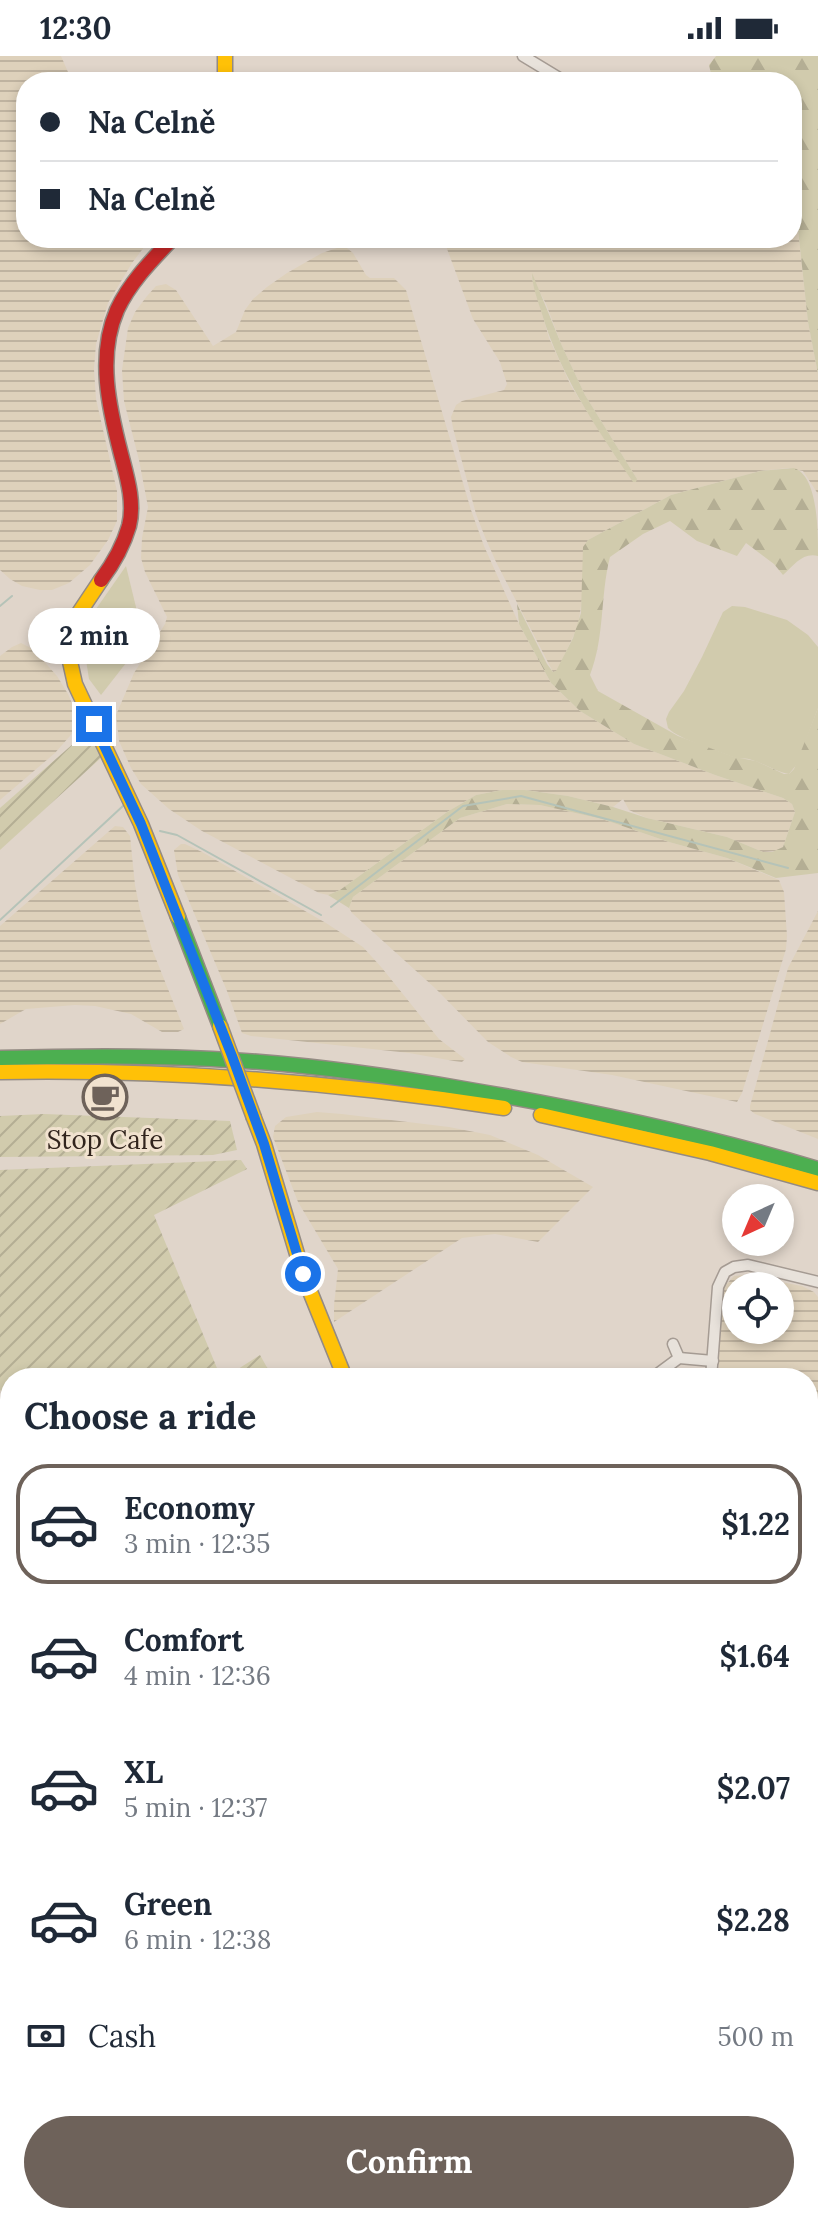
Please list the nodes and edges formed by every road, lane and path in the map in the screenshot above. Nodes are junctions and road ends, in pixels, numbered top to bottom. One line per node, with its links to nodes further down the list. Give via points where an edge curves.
1 (523, 56): 2 (street)
2 (549, 72)
3 (162, 248): 12 (main road, bridge, via 131,283 109,333 106,383 130,517 119,550 74,621 69,661 141,824 220,1026 264,1144 303,1274)
4 (0, 1058): 6 (main road, via 184,1057 400,1078 615,1117)
5 (0, 1072): 7 (main road, via 221,1076 399,1091 614,1130)
6 (818, 1169)
7 (818, 1183)
8 (818, 1282): 11 (street, via 748,1265 729,1269 718,1287)
9 (673, 1344): 10 (street)
10 (679, 1358): 11 (street); 13 (street)
11 (713, 1361): 14 (street)
12 (341, 1368)
13 (666, 1368)
14 (712, 1368)

